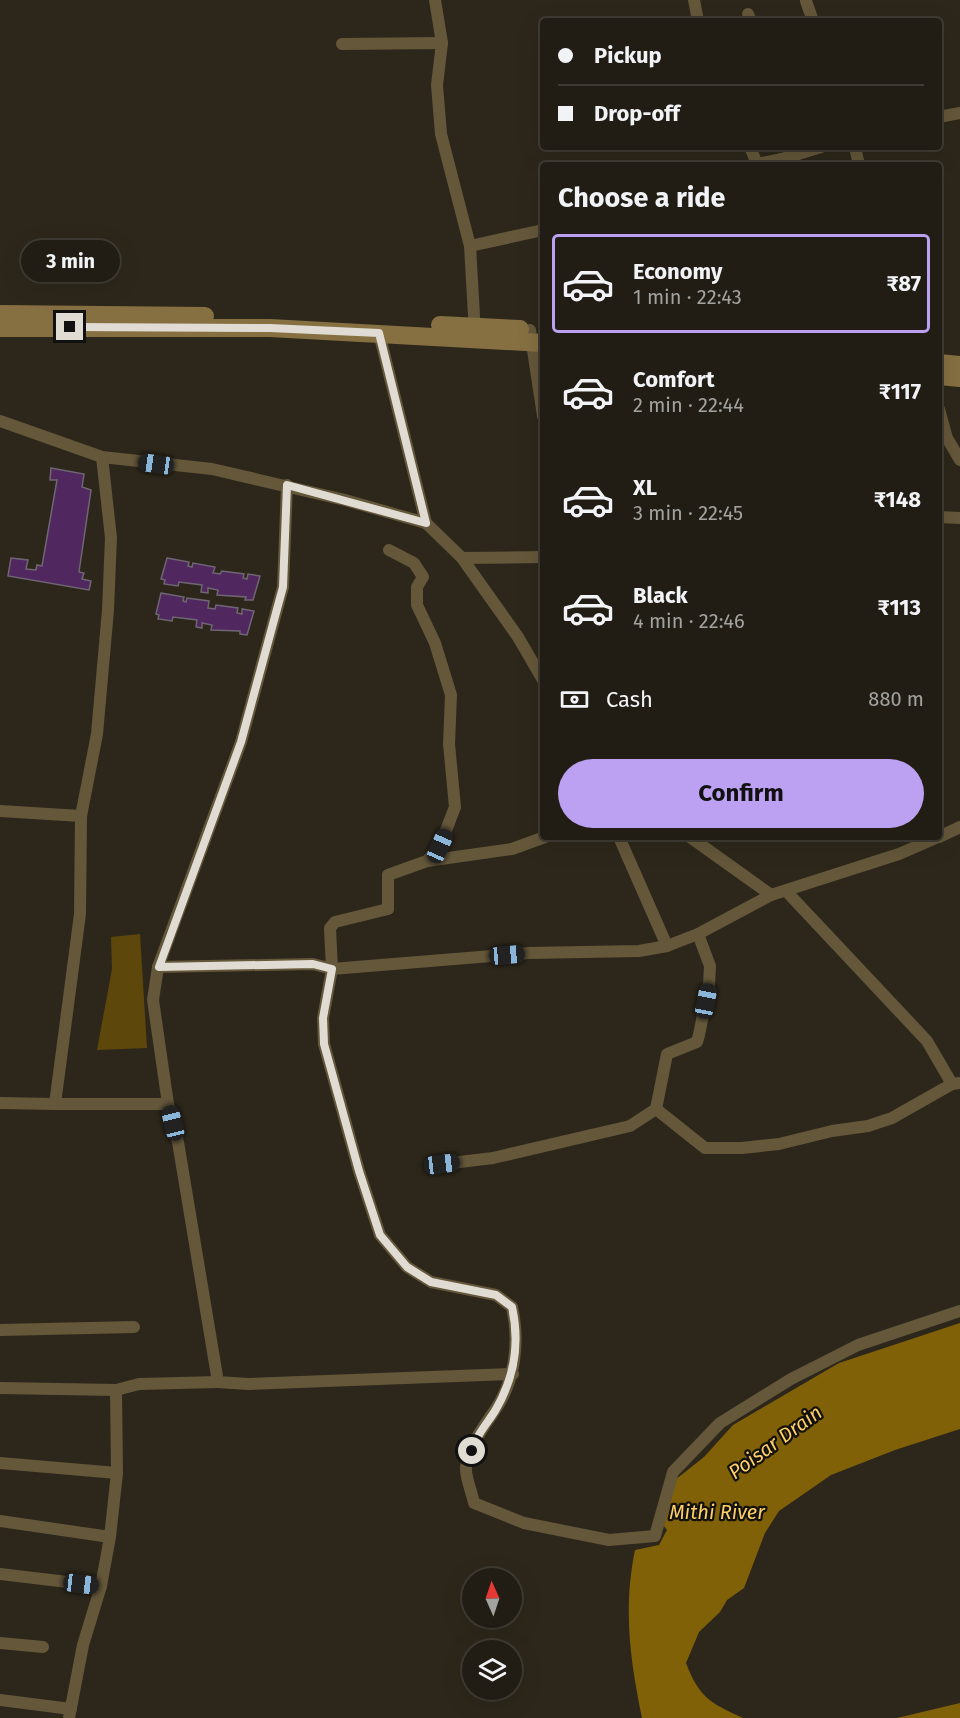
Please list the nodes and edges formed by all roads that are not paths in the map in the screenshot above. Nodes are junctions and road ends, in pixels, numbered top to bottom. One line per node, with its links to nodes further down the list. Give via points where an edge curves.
1 (435, 0): 6 (street)
2 (694, 0): 4 (street)
3 (806, 1): 5 (street)
4 (697, 18)
5 (812, 18)
6 (442, 43): 7 (street); 14 (street, via 437,85 441,134)
7 (342, 44)
8 (960, 113): 9 (street)
9 (942, 116)
10 (810, 150): 11 (street)
11 (788, 156): 12 (street)
12 (765, 162)
13 (540, 231): 14 (street)
14 (470, 246): 19 (street)
15 (8, 321): 16 (street)
16 (327, 325): 17 (street); 18 (street)
17 (416, 330): 18 (street); 19 (street)
18 (379, 333): 33 (street)
19 (475, 333): 20 (street)
20 (537, 336): 23 (street)
21 (942, 363): 22 (street)
22 (960, 365)
23 (540, 376)
24 (942, 376): 25 (street)
25 (960, 378)
26 (942, 420): 29 (street)
27 (0, 421): 28 (street)
28 (102, 457): 30 (street, via 212,469); 39 (street, via 111,538 108,610 97,734)
29 (960, 460)
30 (287, 485): 33 (street); 51 (street, via 283,587 241,742)
31 (942, 517): 32 (street)
32 (960, 518)
33 (426, 523): 36 (street)
34 (389, 550): 46 (street, via 414,563 423,577 417,587 417,604 435,643 451,695 449,744 455,807 440,846)
35 (540, 557): 36 (street)
36 (462, 558): 37 (street)
37 (540, 675)
38 (0, 811): 39 (street)
39 (81, 816): 55 (street, via 80,914)
40 (960, 827): 41 (street)
41 (942, 835)
42 (540, 839): 46 (street, via 512,849)
43 (620, 840): 50 (street)
44 (694, 840): 48 (street)
45 (931, 840): 47 (street)
46 (427, 861): 52 (street, via 388,875 388,909 335,922 330,928)
47 (787, 892): 48 (street); 53 (street, via 927,1041)
48 (771, 895): 49 (street)
49 (698, 934): 50 (street); 57 (street, via 710,966 699,1035 697,1042 667,1054)
50 (667, 946): 52 (street, via 639,951 529,953)
51 (159, 967): 52 (street, via 313,964); 56 (street, via 153,1000)
52 (332, 969): 62 (street, via 323,1018 324,1044 380,1235 407,1267 431,1282 496,1295 512,1307)
53 (956, 1083): 57 (street, via 892,1118 868,1126 742,1149 705,1148)
54 (0, 1103): 55 (street)
55 (55, 1104): 56 (street)
56 (168, 1104): 63 (street)
57 (656, 1108): 58 (street, via 630,1126 493,1158)
58 (442, 1164)
59 (960, 1311): 62 (street, via 858,1344 720,1423 673,1472 655,1536 609,1540 524,1523 474,1503 466,1467 477,1435 495,1411)
60 (134, 1327): 61 (street)
61 (0, 1330)
62 (513, 1374): 63 (street)
63 (218, 1382): 65 (street, via 139,1384)
64 (0, 1388): 65 (street)
65 (116, 1390): 67 (street)
66 (0, 1463): 67 (street)
67 (117, 1473): 69 (street)
68 (0, 1521): 69 (street)
69 (110, 1538): 71 (street)
70 (0, 1574): 71 (street)
71 (101, 1586): 75 (street, via 83,1645)
72 (0, 1643): 73 (street)
73 (43, 1647)
74 (0, 1700): 75 (street)
75 (70, 1713)

